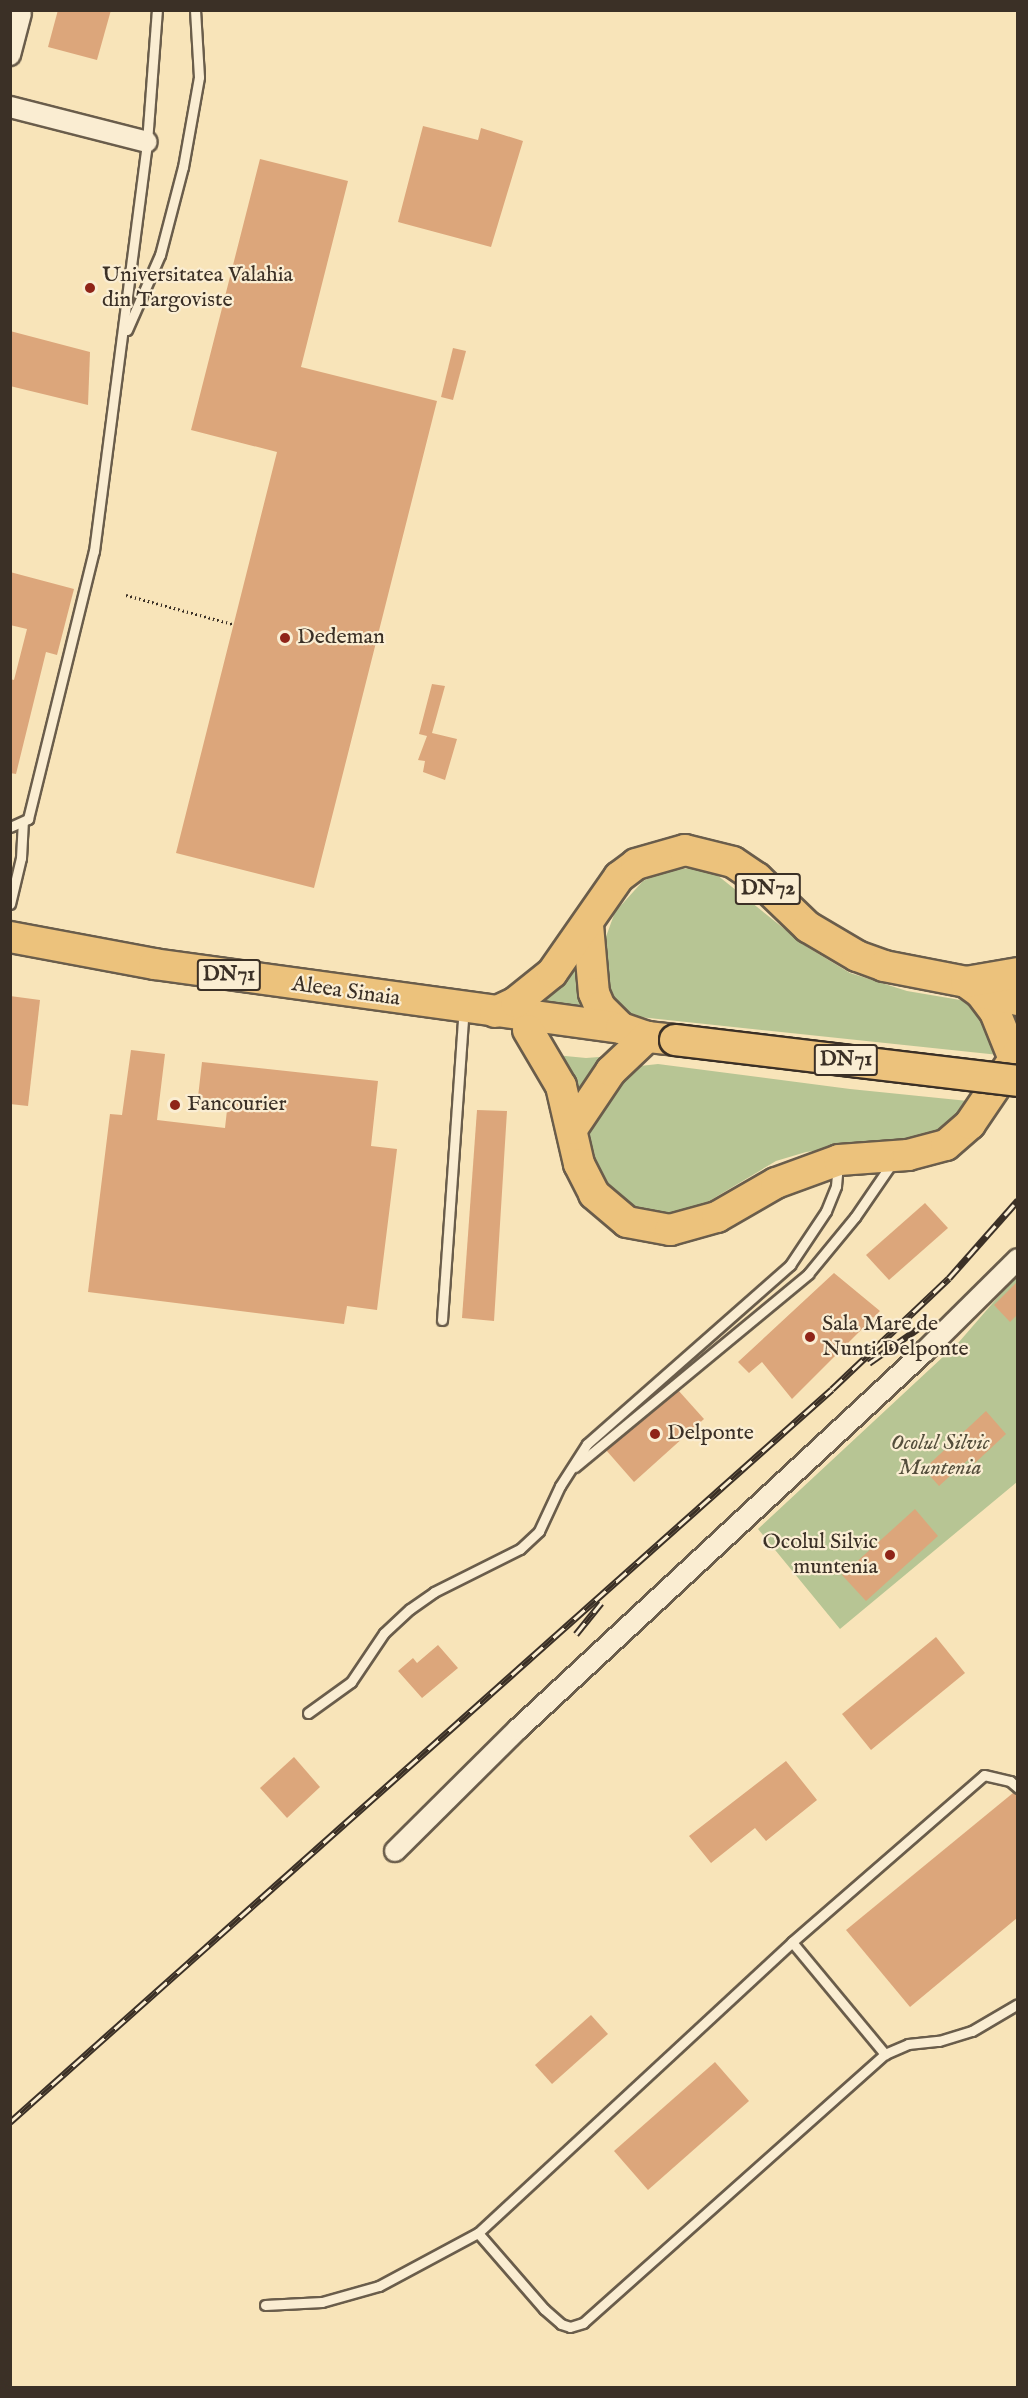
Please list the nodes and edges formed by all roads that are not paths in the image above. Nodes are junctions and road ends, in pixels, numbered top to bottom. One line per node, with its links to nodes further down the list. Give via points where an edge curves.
1 (157, 10): 6 (lane)
2 (195, 10): 7 (lane, via 199,77 183,167 160,255)
3 (21, 13): 4 (street)
4 (10, 55)
5 (10, 107): 6 (street)
6 (147, 142): 7 (lane)
7 (122, 340): 8 (lane, via 94,551 28,819)
8 (23, 824): 9 (lane); 10 (lane, via 21,858)
9 (10, 827)
10 (10, 904)
11 (588, 925): 15 (main road, DN72, via 606,892 636,864 684,850 711,854 749,873 808,927 857,956); 16 (main road, DN72, via 552,973 516,1002); 19 (main road, via 594,993 600,1007)
12 (10, 937): 16 (main road, Aleea Sinaia / DN71, via 112,957)
13 (10, 952): 17 (main road, Aleea Sinaia, via 146,979)
14 (1016, 982): 15 (main road, DN72)
15 (973, 987): 20 (main road, via 996,1012)
16 (495, 1012): 19 (main road, Aleea Sinaia)
17 (463, 1021): 18 (main road, Aleea Sinaia); 25 (lane)
18 (528, 1030): 19 (main road, Aleea Sinaia, via 619,1042); 21 (main road, via 561,1086)
19 (648, 1035): 20 (main road, DN71, bridge); 21 (main road, via 611,1071)
20 (1016, 1064): 22 (main road, via 961,1134 932,1152)
21 (572, 1129): 23 (main road, via 579,1164 594,1194 627,1222 650,1229 670,1230 717,1217 776,1184)
22 (897, 1155): 23 (main road); 26 (lane, via 855,1217 808,1274)
23 (839, 1160): 26 (lane, via 836,1186 826,1211 790,1265 587,1444)
24 (1017, 1259): 29 (street, via 915,1360 518,1729)
25 (442, 1320)
26 (569, 1472): 27 (lane, via 538,1531 520,1549 434,1592 410,1609 384,1633 351,1682)
27 (308, 1713)
28 (1017, 1788): 30 (lane, via 1010,1780 984,1776)
29 (395, 1851)
30 (792, 1942): 32 (lane); 33 (lane)
31 (1017, 2004): 32 (lane, via 972,2031 939,2041 908,2044)
32 (885, 2054): 33 (lane, via 583,2323 570,2327 561,2324)
33 (478, 2233): 34 (lane, via 379,2286 322,2302)
34 (265, 2305)

